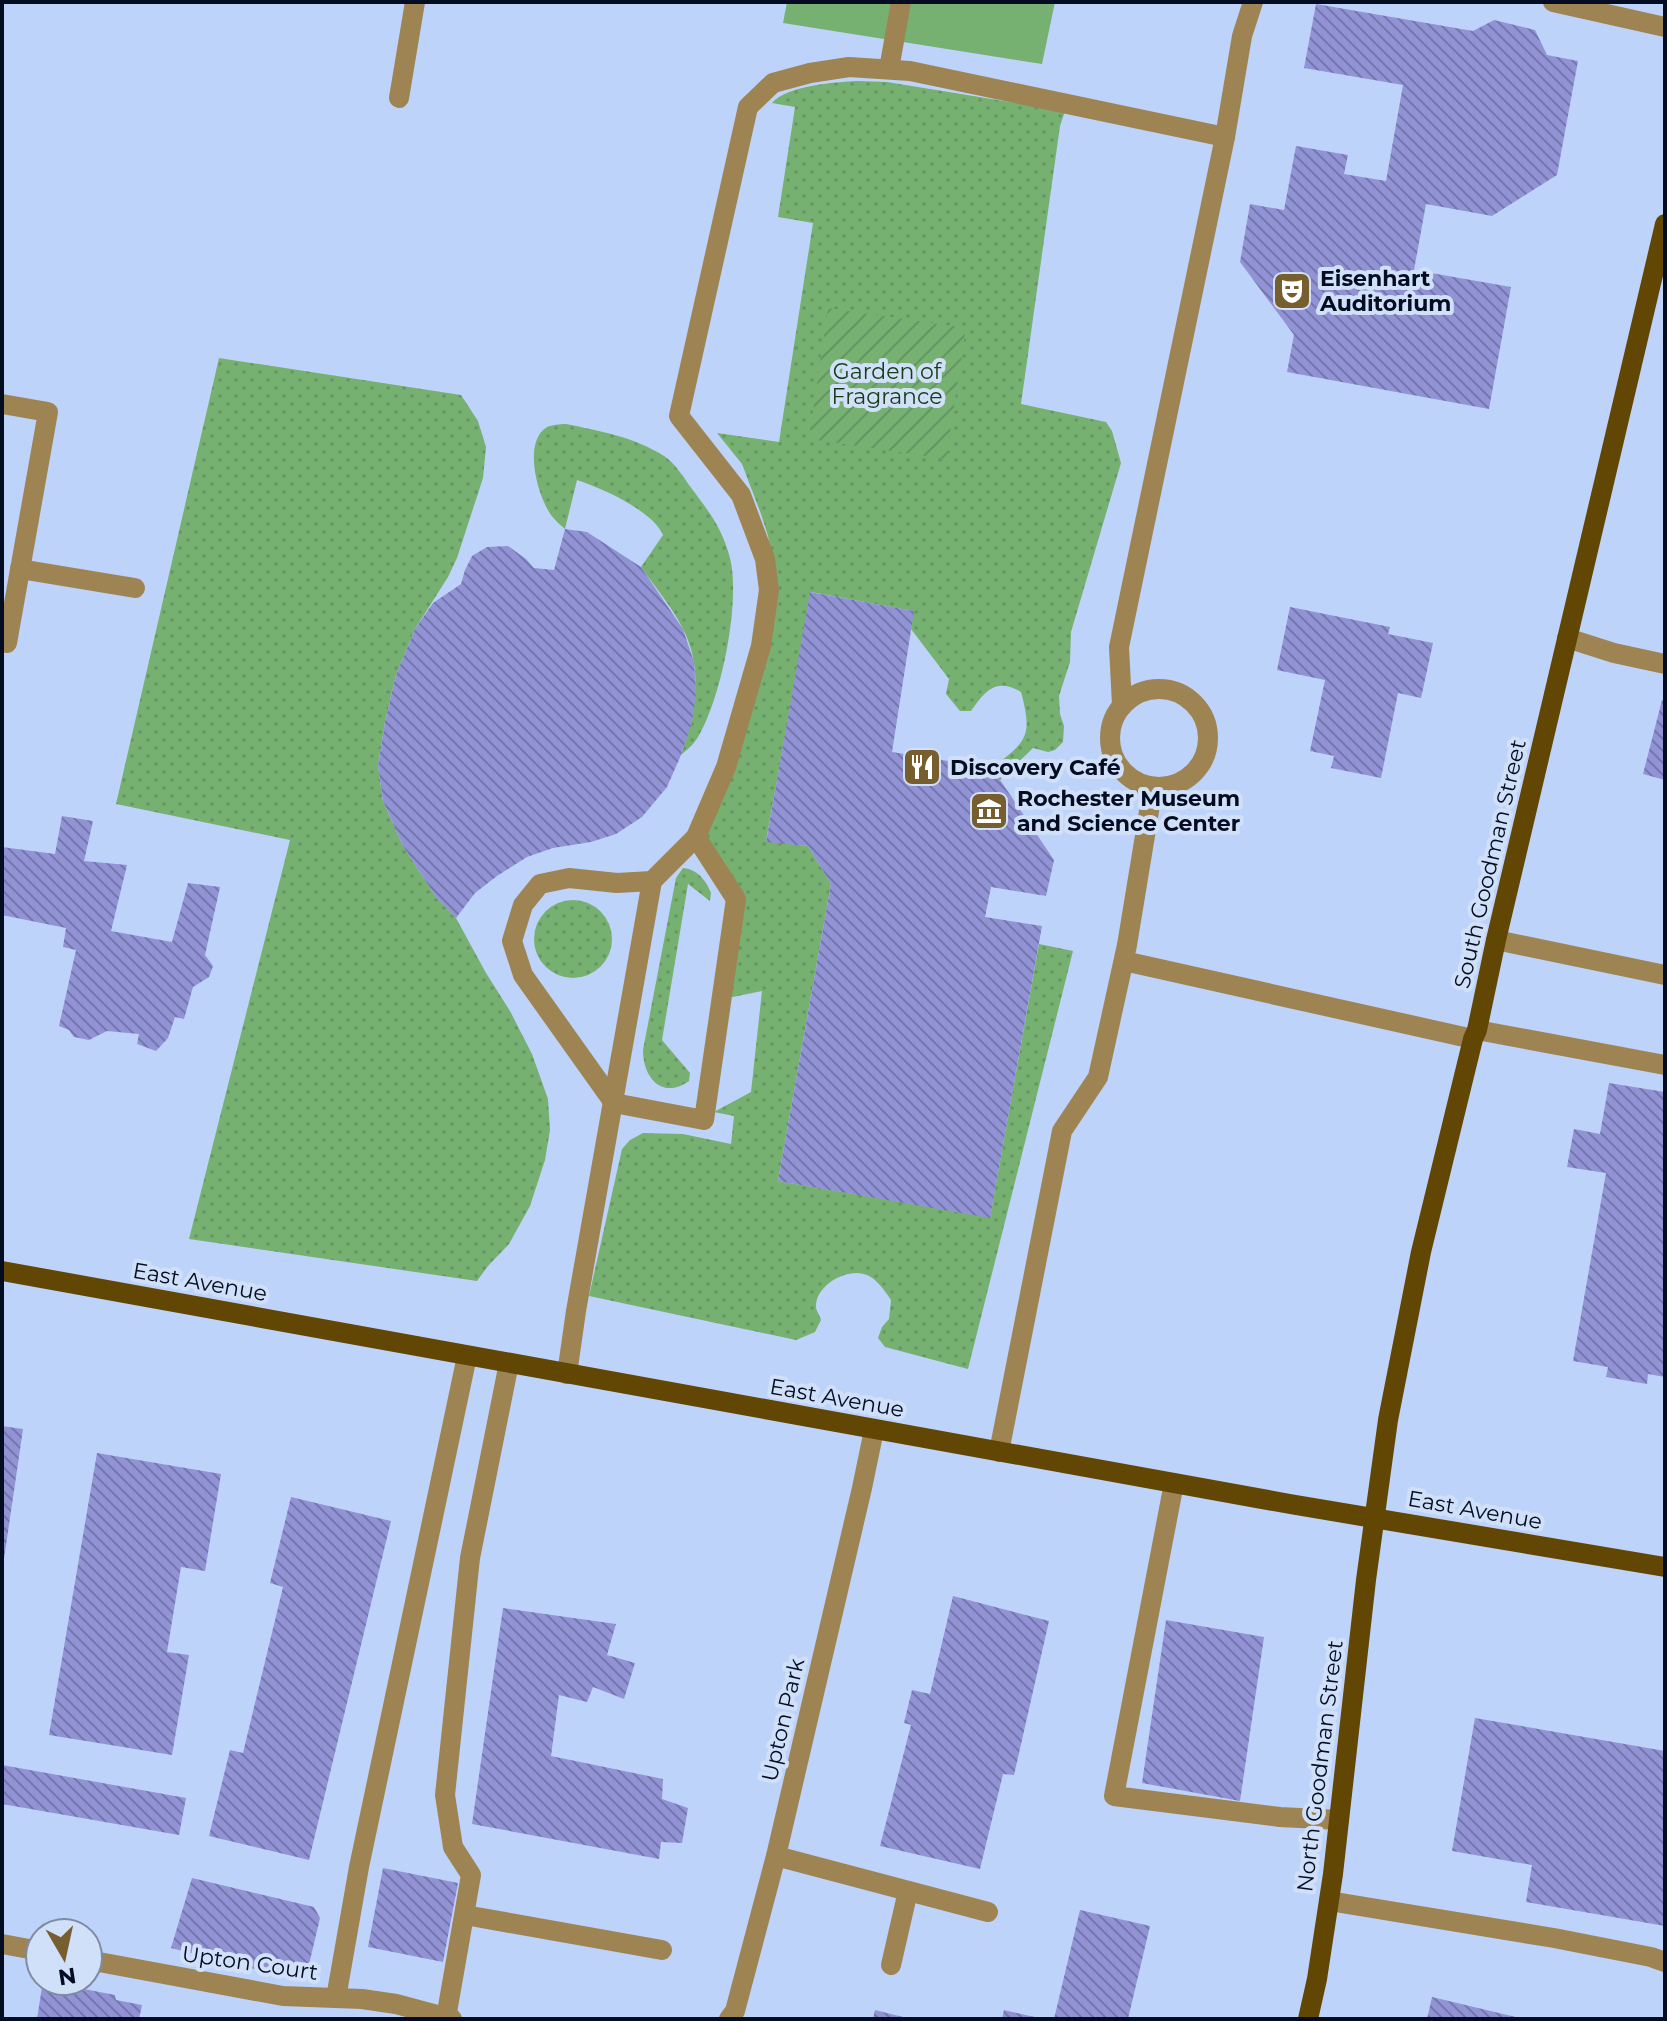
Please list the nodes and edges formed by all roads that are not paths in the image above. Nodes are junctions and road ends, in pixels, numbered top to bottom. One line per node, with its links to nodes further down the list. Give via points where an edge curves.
1 (415, 2): 7 (street)
2 (901, 2): 6 (street)
3 (1253, 2): 8 (street)
4 (1553, 2): 5 (street)
5 (1665, 27)
6 (889, 69): 8 (street); 18 (street, via 849,67 810,73 773,83 748,107 679,416 741,495 765,559 769,590 761,646 726,767)
7 (399, 98)
8 (1225, 137): 16 (street, via 1119,647)
9 (1665, 224): 13 (main road, South Goodman Street)
10 (2, 404): 11 (street, via 48,412)
11 (20, 569): 12 (street); 14 (street, via 7,643)
12 (135, 588)
13 (1567, 638): 15 (street); 20 (main road, South Goodman Street)
14 (2, 642)
15 (1665, 664)
16 (1122, 705): 17 (street, via 1109,741 1113,758 1123,772); 17 (street, via 1134,695 1166,689 1197,707 1205,722 1208,743 1191,775 1176,784)
17 (1153, 787): 21 (street)
18 (696, 837): 19 (street); 25 (street, via 736,899 704,1120)
19 (652, 881): 25 (street); 25 (street, via 569,878 540,884 523,905 512,941 523,975)
20 (1496, 940): 22 (street); 23 (main road, South Goodman Street)
21 (1124, 961): 23 (street); 31 (street, via 1098,1077 1062,1131)
22 (1665, 975)
23 (1475, 1035): 24 (street); 33 (main road, South Goodman Street, via 1403,1335)
24 (1665, 1065)
25 (614, 1103): 29 (street)
26 (2, 1271): 27 (main road, East Avenue)
27 (467, 1356): 28 (main road, East Avenue); 47 (street)
28 (509, 1363): 29 (main road, East Avenue); 40 (street, via 470,1558 445,1795 453,1847 471,1875)
29 (567, 1374): 30 (main road, East Avenue)
30 (874, 1430): 31 (main road, East Avenue); 36 (street, Upton Park)
31 (999, 1452): 32 (main road, East Avenue)
32 (1174, 1483): 33 (main road, East Avenue); 35 (street, via 1114,1796)
33 (1375, 1518): 34 (main road, East Avenue); 35 (main road, North Goodman Street)
34 (1665, 1567)
35 (1339, 1820): 38 (main road, North Goodman Street)
36 (776, 1856): 37 (street); 49 (street, Upton Park)
37 (908, 1891): 39 (street); 46 (street)
38 (1329, 1901): 44 (street); 50 (main road, North Goodman Street)
39 (988, 1912)
40 (465, 1915): 43 (street); 48 (street)
41 (2, 1944): 42 (street)
42 (24, 1948)
43 (662, 1950)
44 (1665, 1962)
45 (104, 1963): 47 (street, Upton Court, via 283,1996)
46 (891, 1965)
47 (336, 1998): 48 (street, Upton Court, via 396,2004)
48 (449, 2018)
49 (729, 2019)
50 (1308, 2019)

